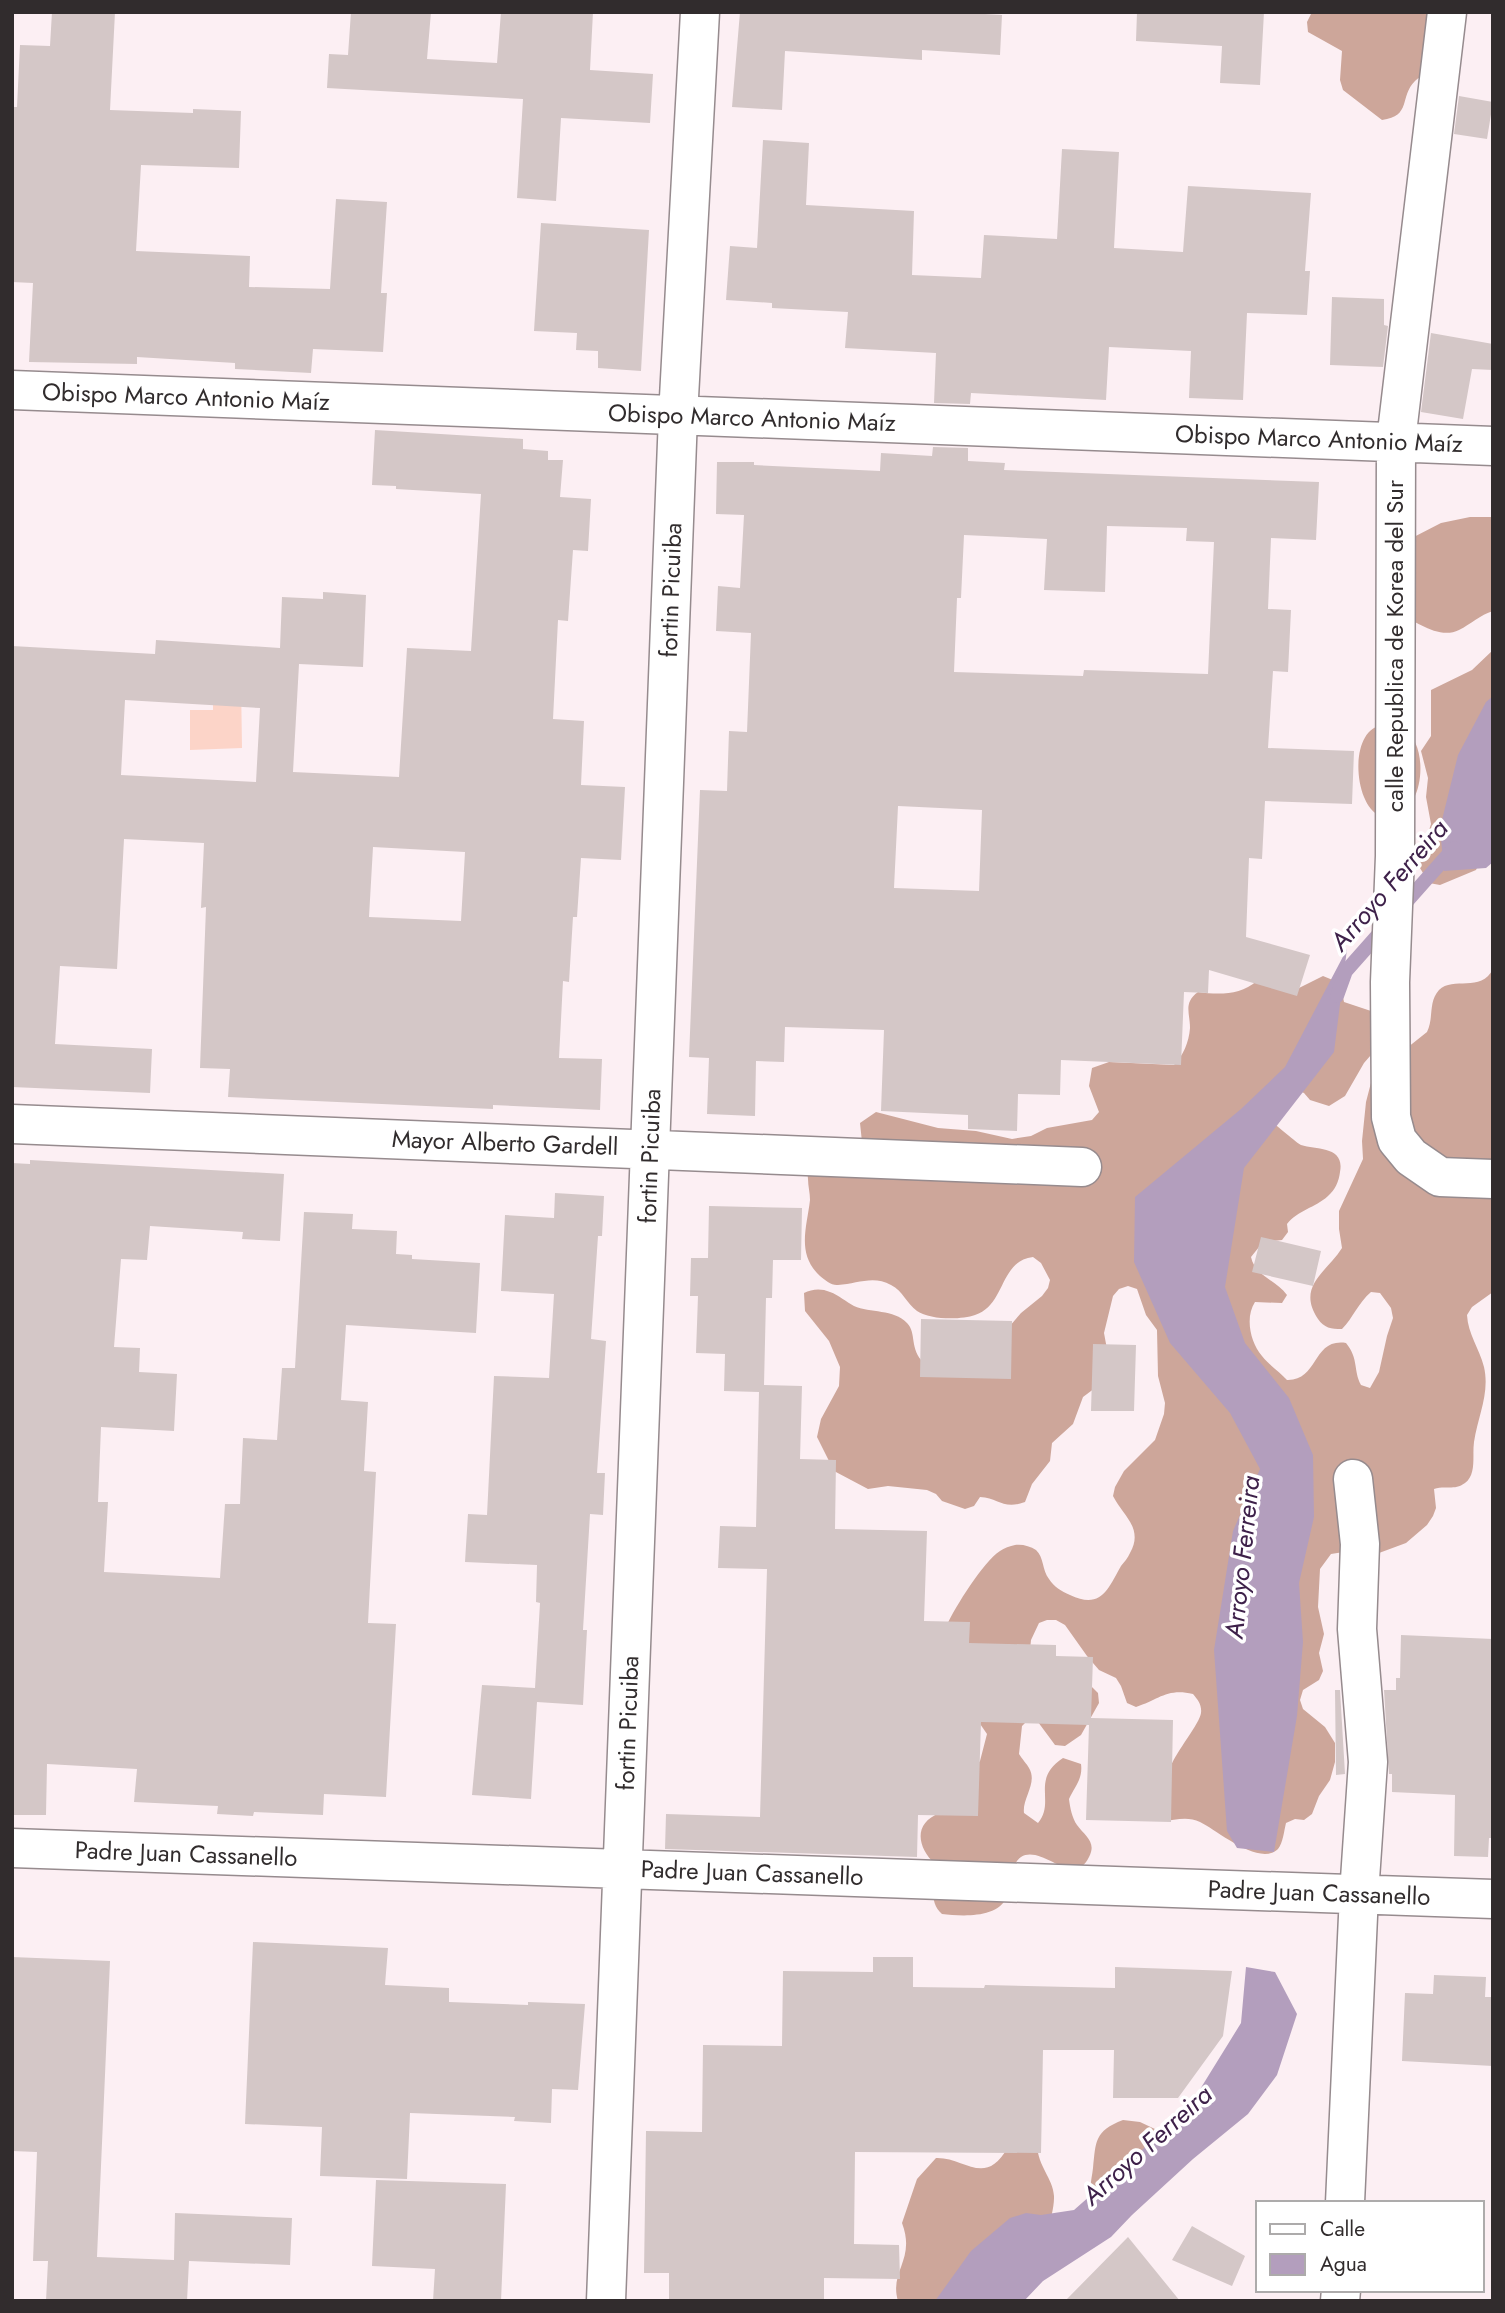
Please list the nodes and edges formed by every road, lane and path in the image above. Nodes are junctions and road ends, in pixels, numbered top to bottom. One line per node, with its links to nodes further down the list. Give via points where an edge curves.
1 (700, 12): 4 (street, fortin Picuiba)
2 (1447, 12): 5 (street, calle Republica de Korea del Sur)
3 (12, 390): 4 (street, Obispo Marco Antonio Maíz)
4 (678, 416): 5 (street, Obispo Marco Antonio Maíz); 8 (street, fortin Picuiba)
5 (1396, 441): 6 (street, Obispo Marco Antonio Maíz); 10 (street, calle Republica de Korea del Sur, via 1391,1116 1398,1140 1411,1157 1440,1177)
6 (1493, 446)
7 (12, 1124): 8 (street, Mayor Alberto Gardell)
8 (650, 1148): 9 (street, Mayor Alberto Gardell); 13 (street, fortin Picuiba)
9 (1082, 1167)
10 (1493, 1179)
11 (1353, 1479): 14 (street, via 1360,1544 1357,1629 1368,1762)
12 (12, 1848): 13 (street, Padre Juan Cassanello)
13 (623, 1869): 14 (street, Padre Juan Cassanello); 17 (street, fortin Picuiba)
14 (1359, 1894): 15 (street, Padre Juan Cassanello); 16 (street)
15 (1493, 1899)
16 (1345, 2201)
17 (606, 2301)

